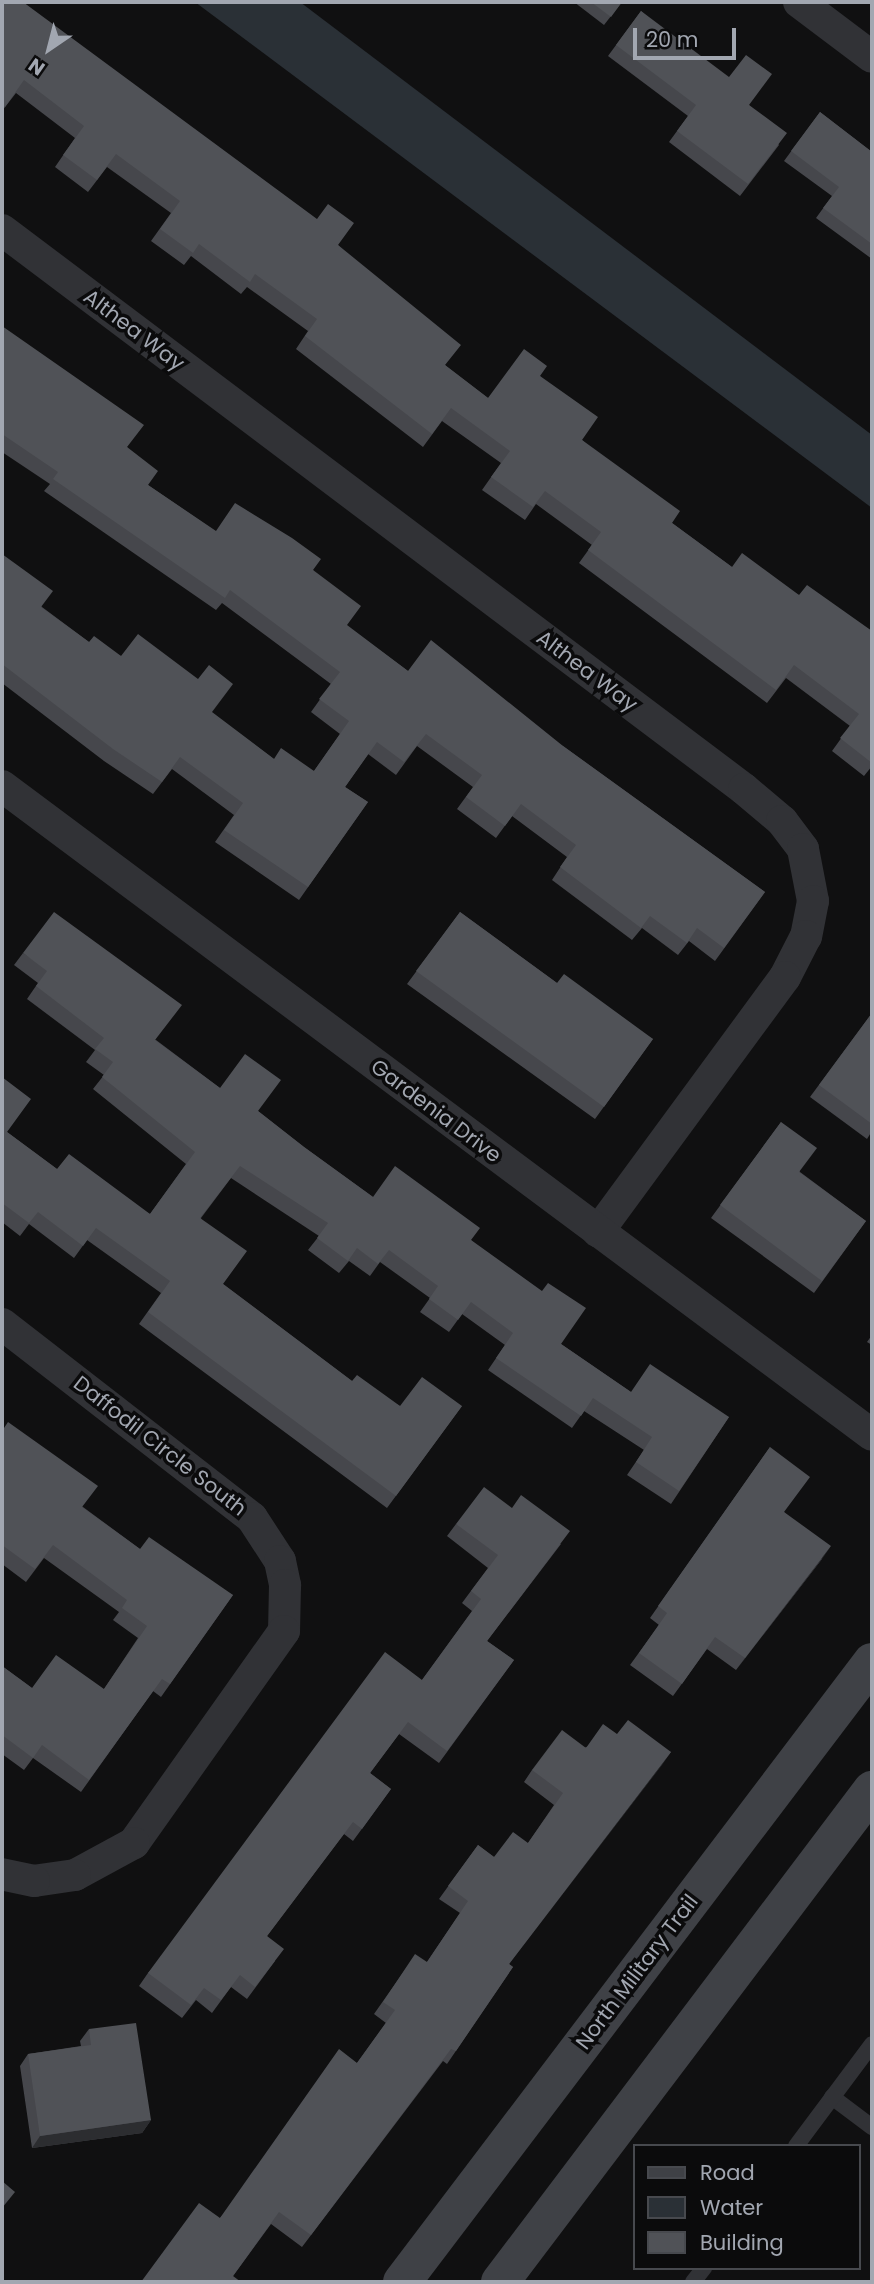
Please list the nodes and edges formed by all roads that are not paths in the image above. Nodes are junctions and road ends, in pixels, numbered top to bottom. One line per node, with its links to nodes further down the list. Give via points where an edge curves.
1 (799, 2): 2 (street)
2 (872, 57)
3 (2, 230): 5 (street, Althea Way, via 744,789 782,821 803,849 813,901 806,936 785,977)
4 (2, 786): 5 (street, Gardenia Drive)
5 (598, 1232): 7 (street, Gardenia Drive)
6 (2, 1324): 10 (street, Daffodil Circle South, via 228,1496 269,1541 285,1585 284,1631 134,1843 75,1875 34,1881)
7 (872, 1435)
8 (872, 1662): 15 (main road, North Military Trail)
9 (872, 1790): 16 (main road)
10 (2, 1874)
11 (872, 2044): 12 (lane)
12 (832, 2097): 13 (lane); 14 (lane)
13 (872, 2127)
14 (797, 2144)
15 (402, 2282)
16 (500, 2282)

